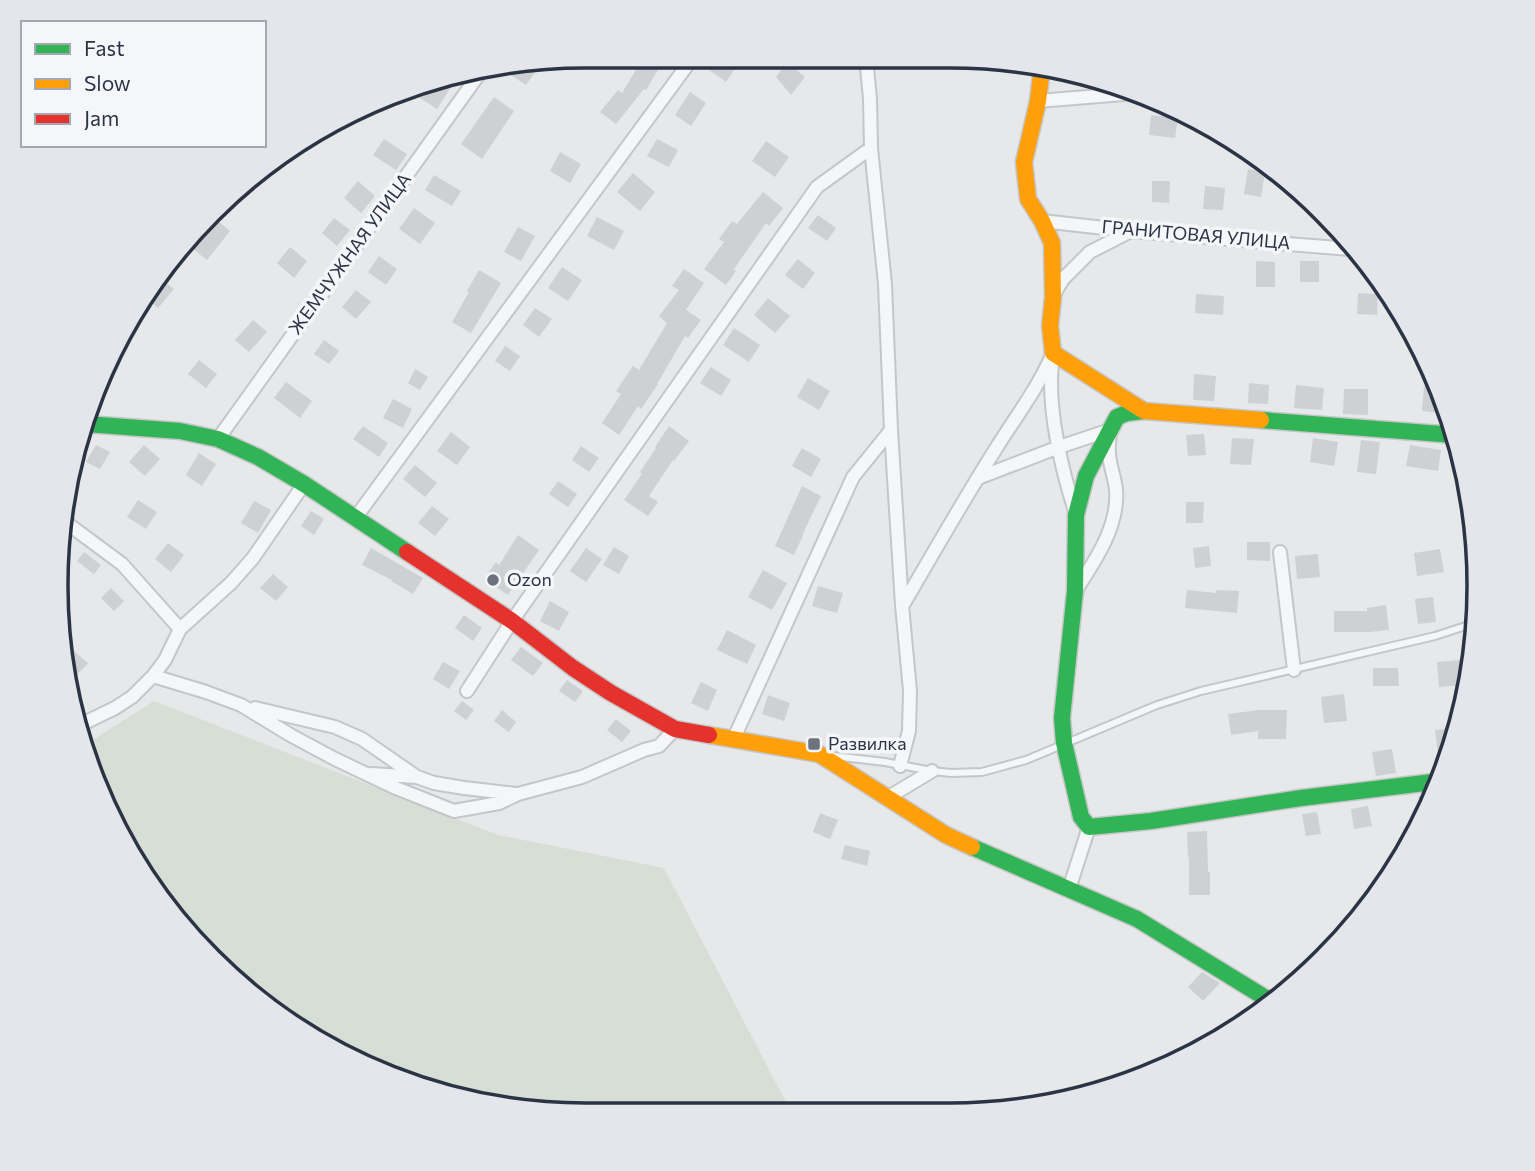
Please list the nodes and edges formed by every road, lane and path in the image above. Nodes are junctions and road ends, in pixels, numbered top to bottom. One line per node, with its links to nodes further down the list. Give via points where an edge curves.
1 (685, 68): 23 (street)
2 (867, 68): 7 (street)
3 (1041, 77): 6 (street)
4 (474, 81): 18 (street, ЖЕМЧУЖНАЯ УЛИЦА)
5 (1112, 95): 6 (street)
6 (1038, 100): 8 (street, via 1024,162 1028,199)
7 (871, 148): 15 (street, via 885,284); 28 (street, via 817,187)
8 (1042, 221): 9 (street, ГРАНИТОВАЯ УЛИЦА); 11 (street, via 1052,243)
9 (1131, 231): 10 (street, ГРАНИТОВАЯ УЛИЦА); 11 (street, via 1090,252 1063,279)
10 (1342, 248)
11 (1053, 297): 12 (street, via 1050,326)
12 (1054, 353): 13 (street); 19 (street, via 1052,401); 20 (street)
13 (1144, 411): 16 (street, via 1117,417); 17 (street)
14 (94, 425): 18 (street, via 180,431)
15 (891, 430): 27 (street); 37 (street, via 853,477)
16 (1110, 430): 19 (street); 22 (street, via 1086,476); 26 (street, via 1108,453 1116,510 1092,566)
17 (1444, 434)
18 (218, 439): 21 (street)
19 (1059, 447): 20 (street); 22 (street)
20 (978, 478): 27 (street)
21 (304, 484): 23 (street); 30 (street, via 253,558)
22 (1076, 514): 26 (street)
23 (356, 517): 28 (street)
24 (72, 527): 30 (street, via 122,564)
25 (1280, 552): 31 (street)
26 (1075, 591): 38 (street, via 1062,718)
27 (902, 605): 40 (street, via 910,691 909,730)
28 (512, 621): 33 (street); 36 (street, via 573,668)
29 (1465, 626): 31 (lane)
30 (180, 629): 32 (street)
31 (1294, 670): 38 (lane, via 1157,705)
32 (153, 676): 34 (street); 35 (street, via 115,708)
33 (467, 691)
34 (241, 705): 42 (street); 43 (street, via 335,727 362,739)
35 (87, 722)
36 (675, 729): 37 (street); 45 (street, via 659,746 582,777)
37 (734, 738): 39 (street)
38 (1064, 743): 41 (lane, via 982,772); 47 (street, via 1081,817)
39 (820, 754): 40 (lane); 46 (street)
40 (900, 766): 41 (lane)
41 (932, 771): 46 (street)
42 (366, 773): 43 (street); 45 (street, via 454,811 499,803)
43 (417, 777): 45 (street)
44 (1427, 783): 47 (street)
45 (518, 794)
46 (887, 799): 48 (street, via 946,835)
47 (1089, 827): 48 (street)
48 (1069, 889): 49 (street, via 1137,919)
49 (1263, 997)

